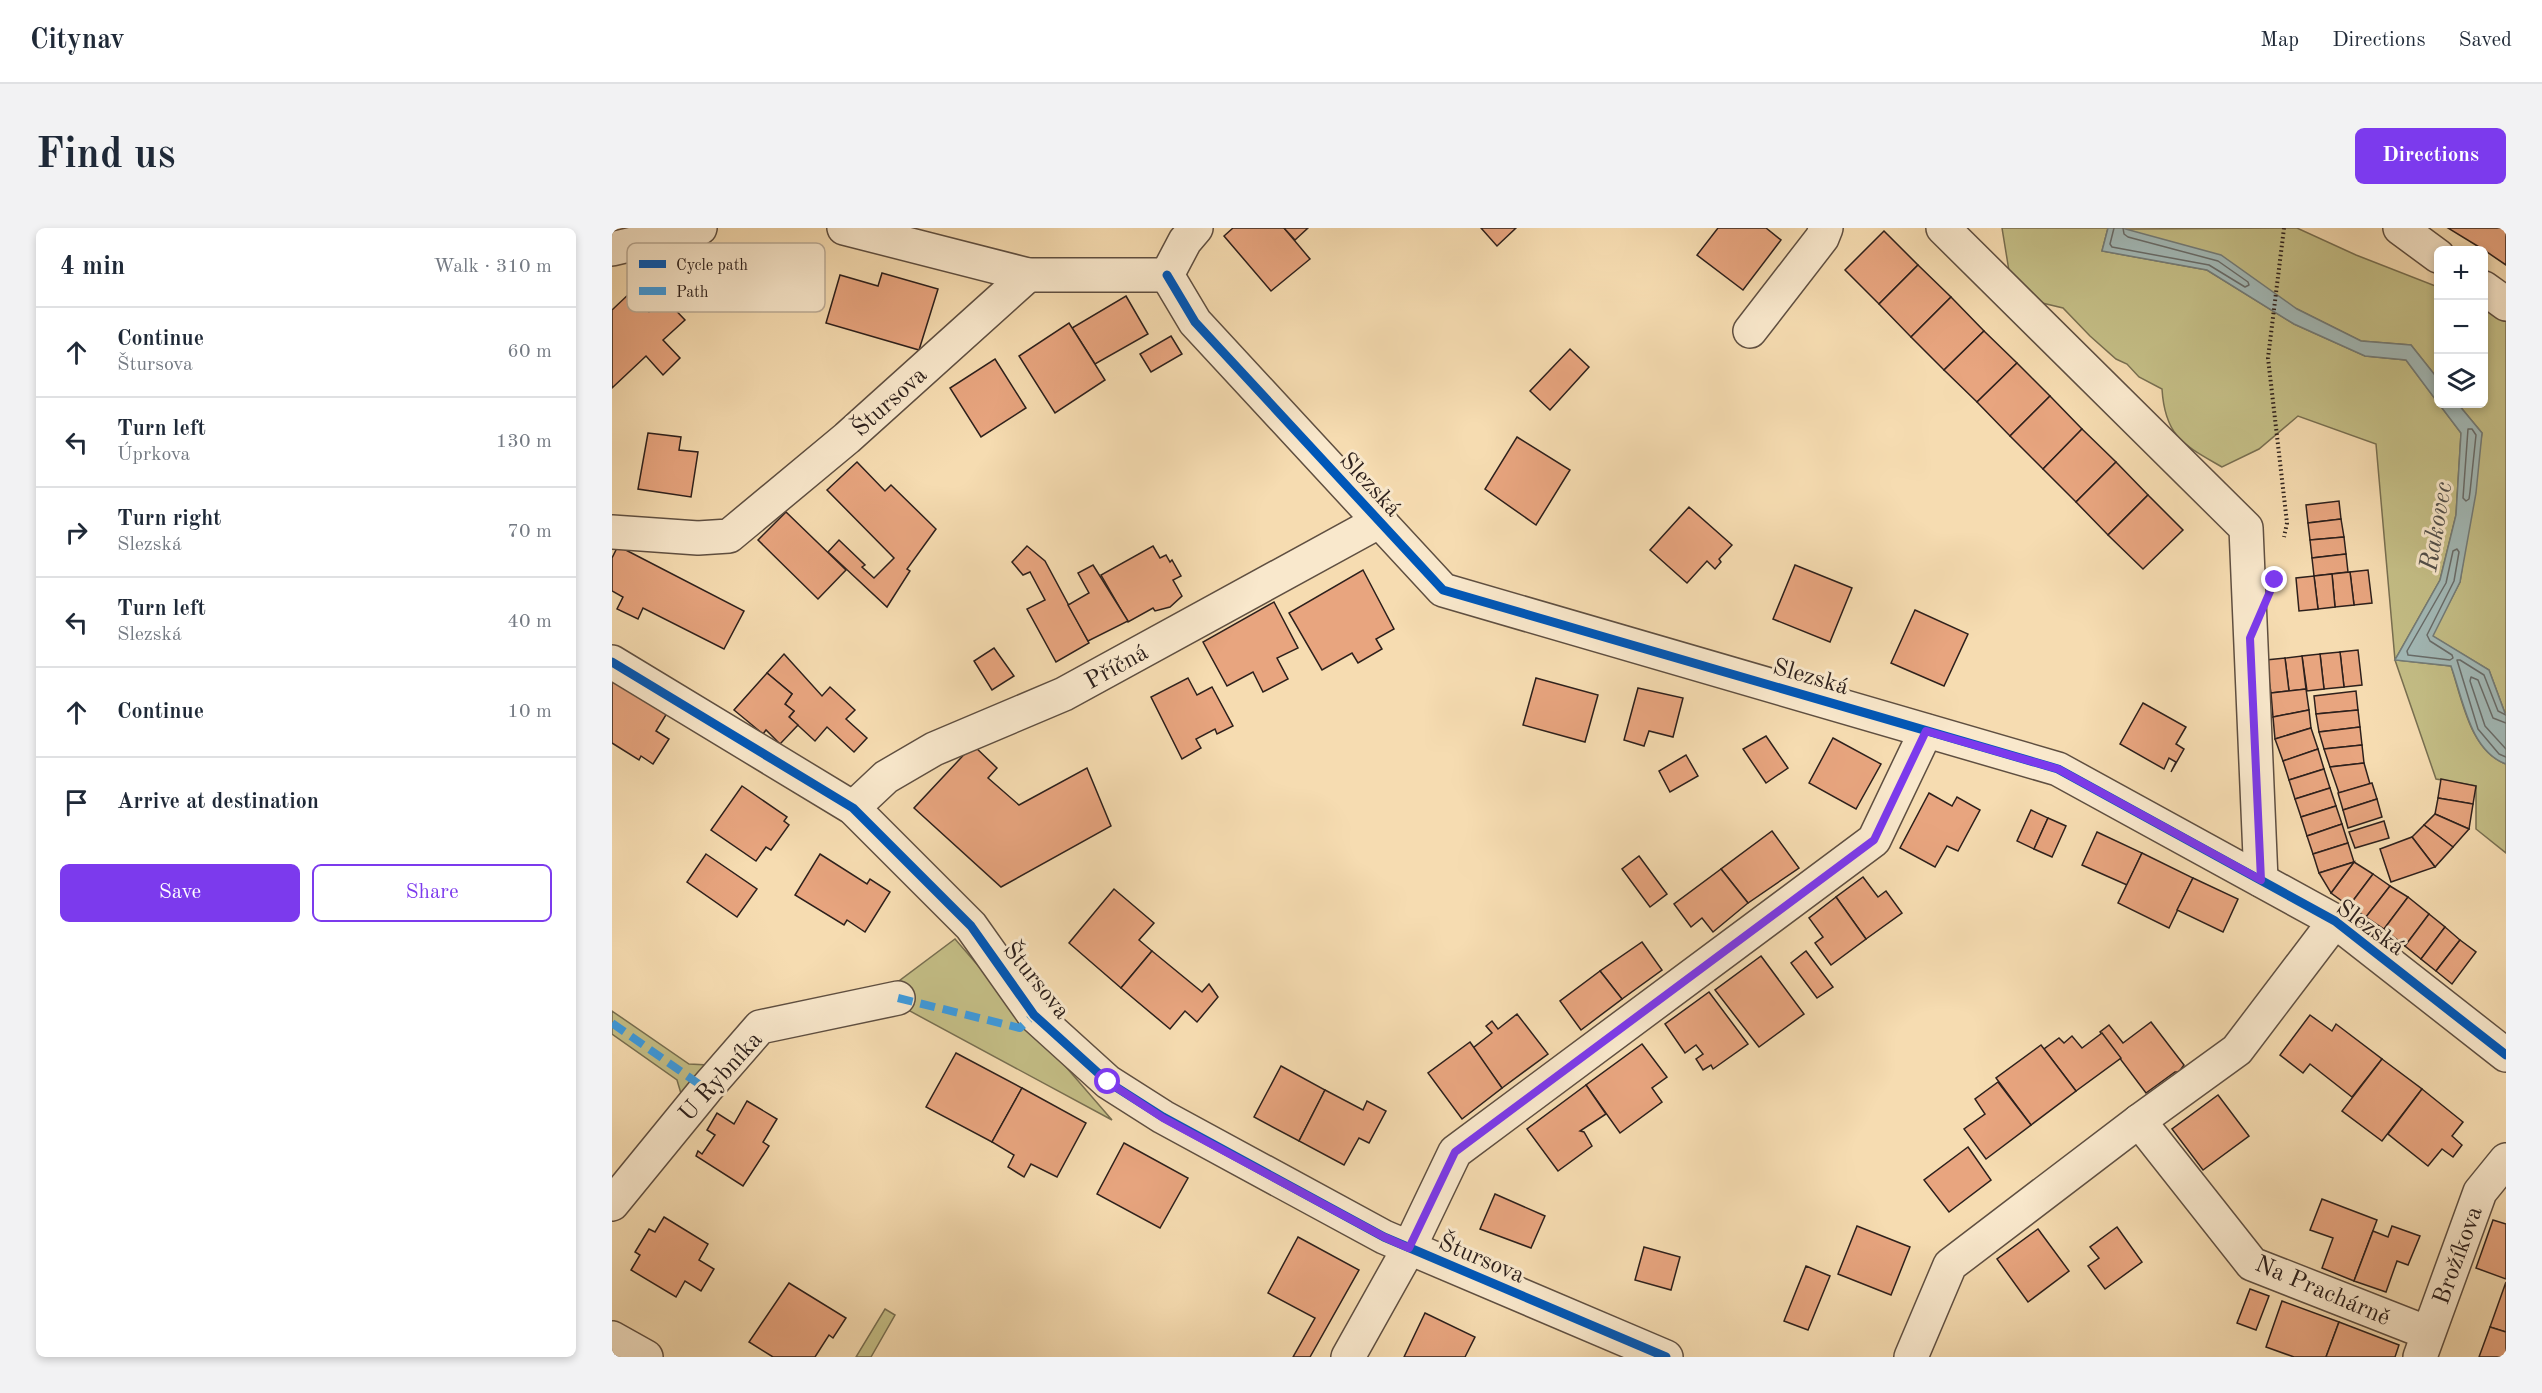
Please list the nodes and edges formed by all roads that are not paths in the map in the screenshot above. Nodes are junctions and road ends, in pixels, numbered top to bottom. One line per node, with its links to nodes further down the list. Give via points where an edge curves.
1 (700, 228): 7 (street)
2 (844, 228): 11 (street)
3 (1826, 228): 15 (street)
4 (1943, 228): 21 (street, via 2246,528)
5 (2400, 228): 10 (street)
6 (1183, 232): 12 (street)
7 (637, 243)
8 (627, 245): 9 (street)
9 (612, 249)
10 (2434, 252)
11 (1028, 275): 12 (street); 17 (street, Štursova, via 847,438 729,536 698,538)
12 (1167, 275): 16 (street, Slezská, via 1195,322)
13 (2488, 291): 14 (street)
14 (2506, 304)
15 (1749, 331)
16 (1380, 521): 19 (street, Slezská, via 1443,590); 20 (street, Příčná, via 1064,694 934,749 886,777)
17 (612, 532)
18 (612, 662): 20 (street, Štursova)
19 (1926, 731): 21 (street, Slezská, via 2058,769); 28 (street, via 1874,840 1455,1152)
20 (853, 808): 28 (street, Štursova, via 971,926 1034,1015 1108,1082 1163,1118)
21 (2261, 880): 22 (street, Slezská)
22 (2335, 921): 24 (street, Slezská); 25 (street, via 2237,1050)
23 (898, 998): 27 (street, U Rybníka, via 760,1027)
24 (2506, 1055)
25 (2139, 1121): 30 (street, Na Prachárně, via 2252,1264); 34 (street, via 1950,1265)
26 (2506, 1160): 30 (street, Brožíkova, via 2480,1192)
27 (612, 1204)
28 (1409, 1248): 32 (street); 33 (street, Štursova)
29 (612, 1338): 31 (street)
30 (2424, 1345)
31 (646, 1357)
32 (1348, 1357)
33 (1666, 1357)
34 (1911, 1357)

